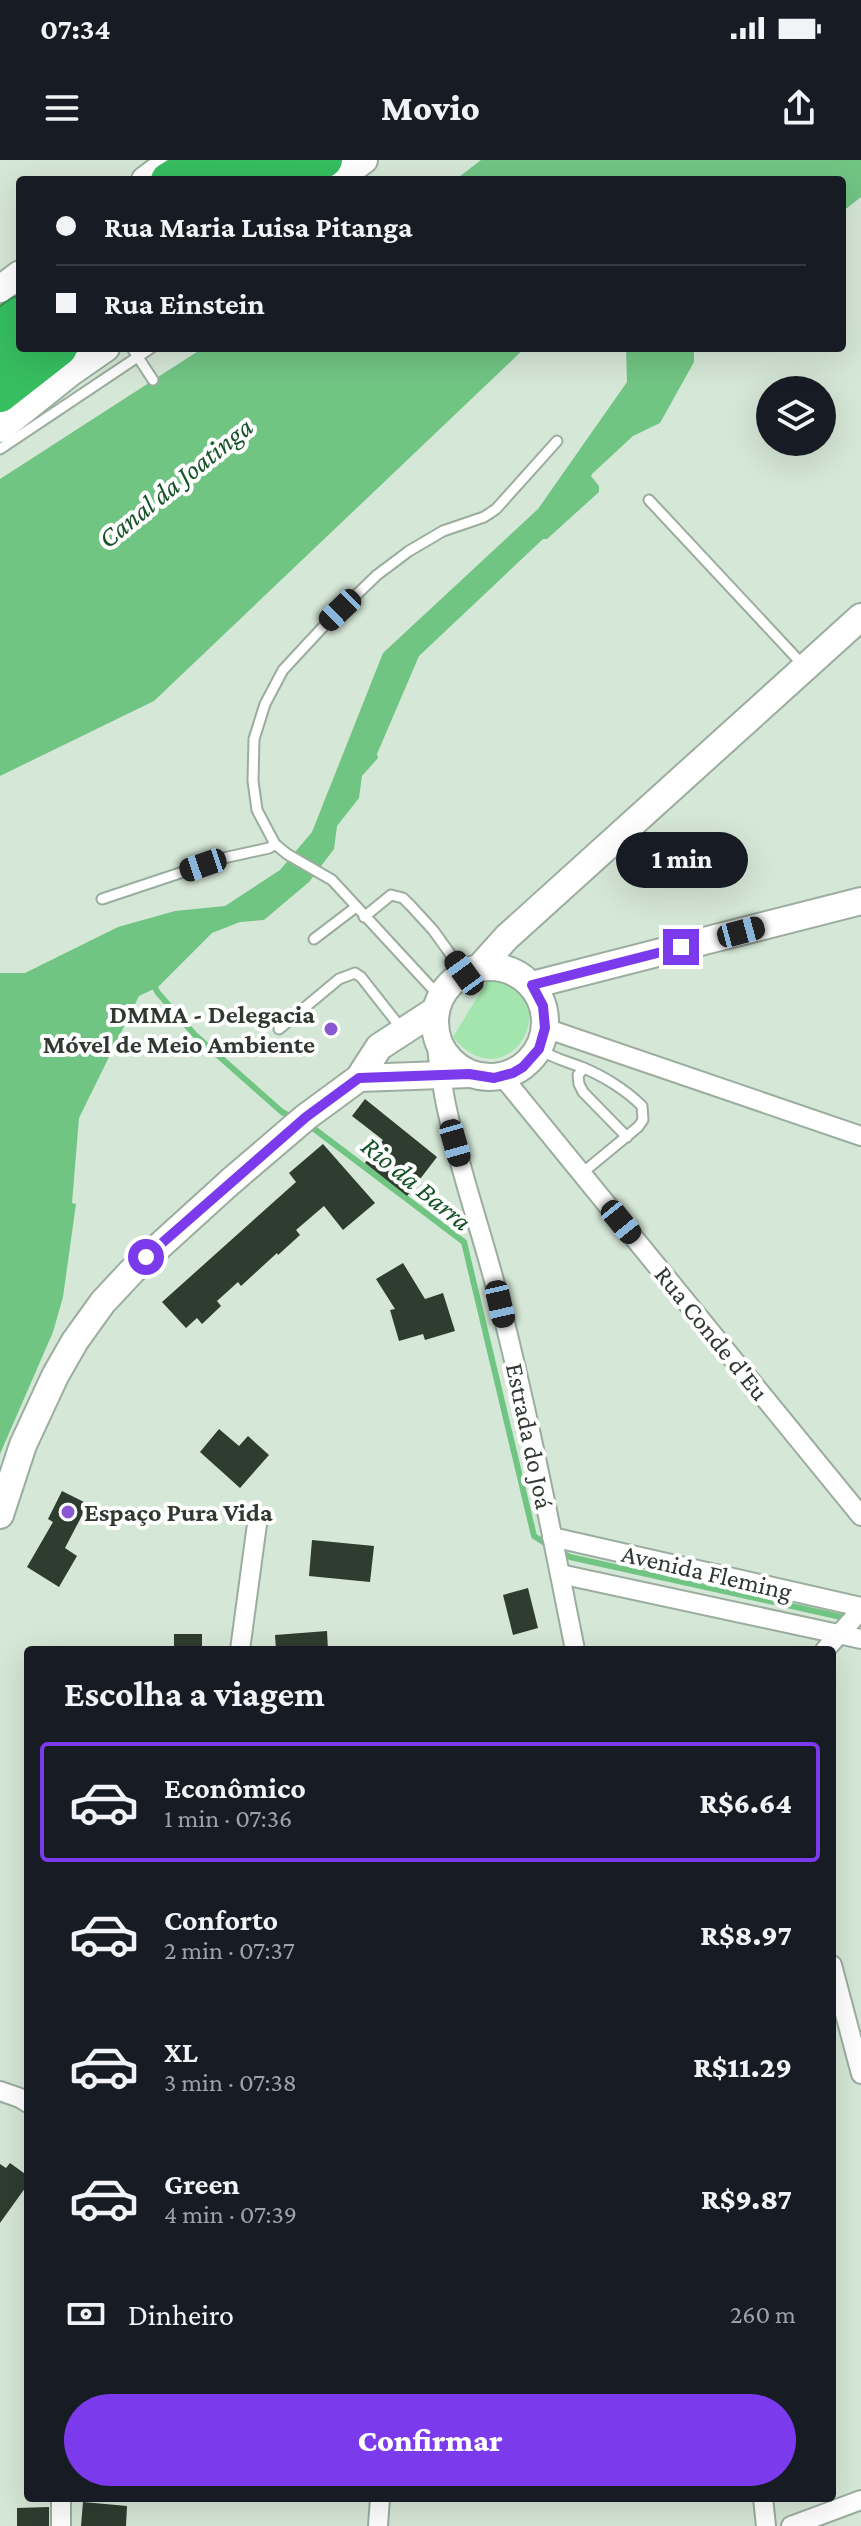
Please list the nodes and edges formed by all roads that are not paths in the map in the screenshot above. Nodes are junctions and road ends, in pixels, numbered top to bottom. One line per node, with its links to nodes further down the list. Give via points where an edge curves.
1 (172, 160): 8 (street)
2 (200, 160): 9 (highway)
3 (243, 160): 10 (highway)
4 (268, 160): 11 (highway)
5 (286, 160): 12 (highway)
6 (325, 160): 13 (highway)
7 (364, 160): 14 (street)
8 (150, 176)
9 (174, 176)
10 (219, 176)
11 (247, 176)
12 (262, 176)
13 (302, 176)
14 (342, 176)
15 (55, 352): 21 (highway)
16 (100, 352): 22 (street)
17 (135, 352): 19 (lane)
18 (146, 352): 19 (lane)
19 (139, 357): 20 (lane); 24 (lane)
20 (153, 380)
21 (0, 395)
22 (0, 429)
23 (557, 441): 28 (lane, via 496,509 443,531 377,575 283,670 254,739 257,810)
24 (0, 449)
25 (649, 500): 27 (lane)
26 (861, 617): 27 (street)
27 (806, 667): 34 (street)
28 (275, 844): 29 (lane); 31 (lane, via 332,880)
29 (102, 899)
30 (861, 901): 35 (street)
31 (356, 907): 32 (lane); 33 (lane)
32 (364, 917): 34 (lane, via 391,895 403,898); 36 (lane)
33 (314, 939)
34 (472, 970): 35 (street, via 508,969); 36 (street, via 454,979)
35 (532, 985): 40 (street, via 543,1006)
36 (438, 1004): 38 (street); 39 (street)
37 (279, 1029): 38 (lane, via 339,979 355,973)
38 (404, 1031): 41 (street)
39 (436, 1036): 43 (street, via 448,1059); 45 (street, Estrada do Joá)
40 (542, 1039): 42 (lane, via 551,1057); 46 (street, via 523,1067); 48 (street)
41 (379, 1047): 44 (street); 47 (street)
42 (584, 1068): 49 (lane, via 578,1075 583,1092); 49 (lane, via 642,1106 643,1120)
43 (469, 1074): 45 (street); 46 (street)
44 (393, 1075): 45 (street); 47 (street)
45 (439, 1076): 54 (street, Estrada do Joá, via 500,1304)
46 (502, 1076): 50 (street, Rua Conde d'Eu)
47 (359, 1078): 51 (street, via 300,1122 160,1244 103,1302 55,1376 23,1445)
48 (861, 1136)
49 (627, 1137): 50 (lane)
50 (581, 1174): 52 (street, Rua Conde d'Eu)
51 (0, 1515)
52 (861, 1516)
53 (257, 1524): 59 (street)
54 (553, 1540): 55 (street, Estrada do Joá); 56 (street, Avenida Fleming)
55 (559, 1572): 57 (street, Avenida Fleming); 60 (street, Estrada do Joá)
56 (860, 1610): 57 (street)
57 (842, 1631): 58 (street, Avenida Fleming); 61 (street)
58 (861, 1639)
59 (241, 1646)
60 (574, 1646)
61 (829, 1646)
62 (836, 1980): 63 (street)
63 (860, 2069)
64 (0, 2091): 65 (street)
65 (24, 2101)
66 (861, 2500): 73 (street)
67 (61, 2502): 70 (street)
68 (380, 2502): 71 (street)
69 (763, 2502): 72 (street)
70 (61, 2526)
71 (378, 2526)
72 (766, 2526)
73 (791, 2526)

